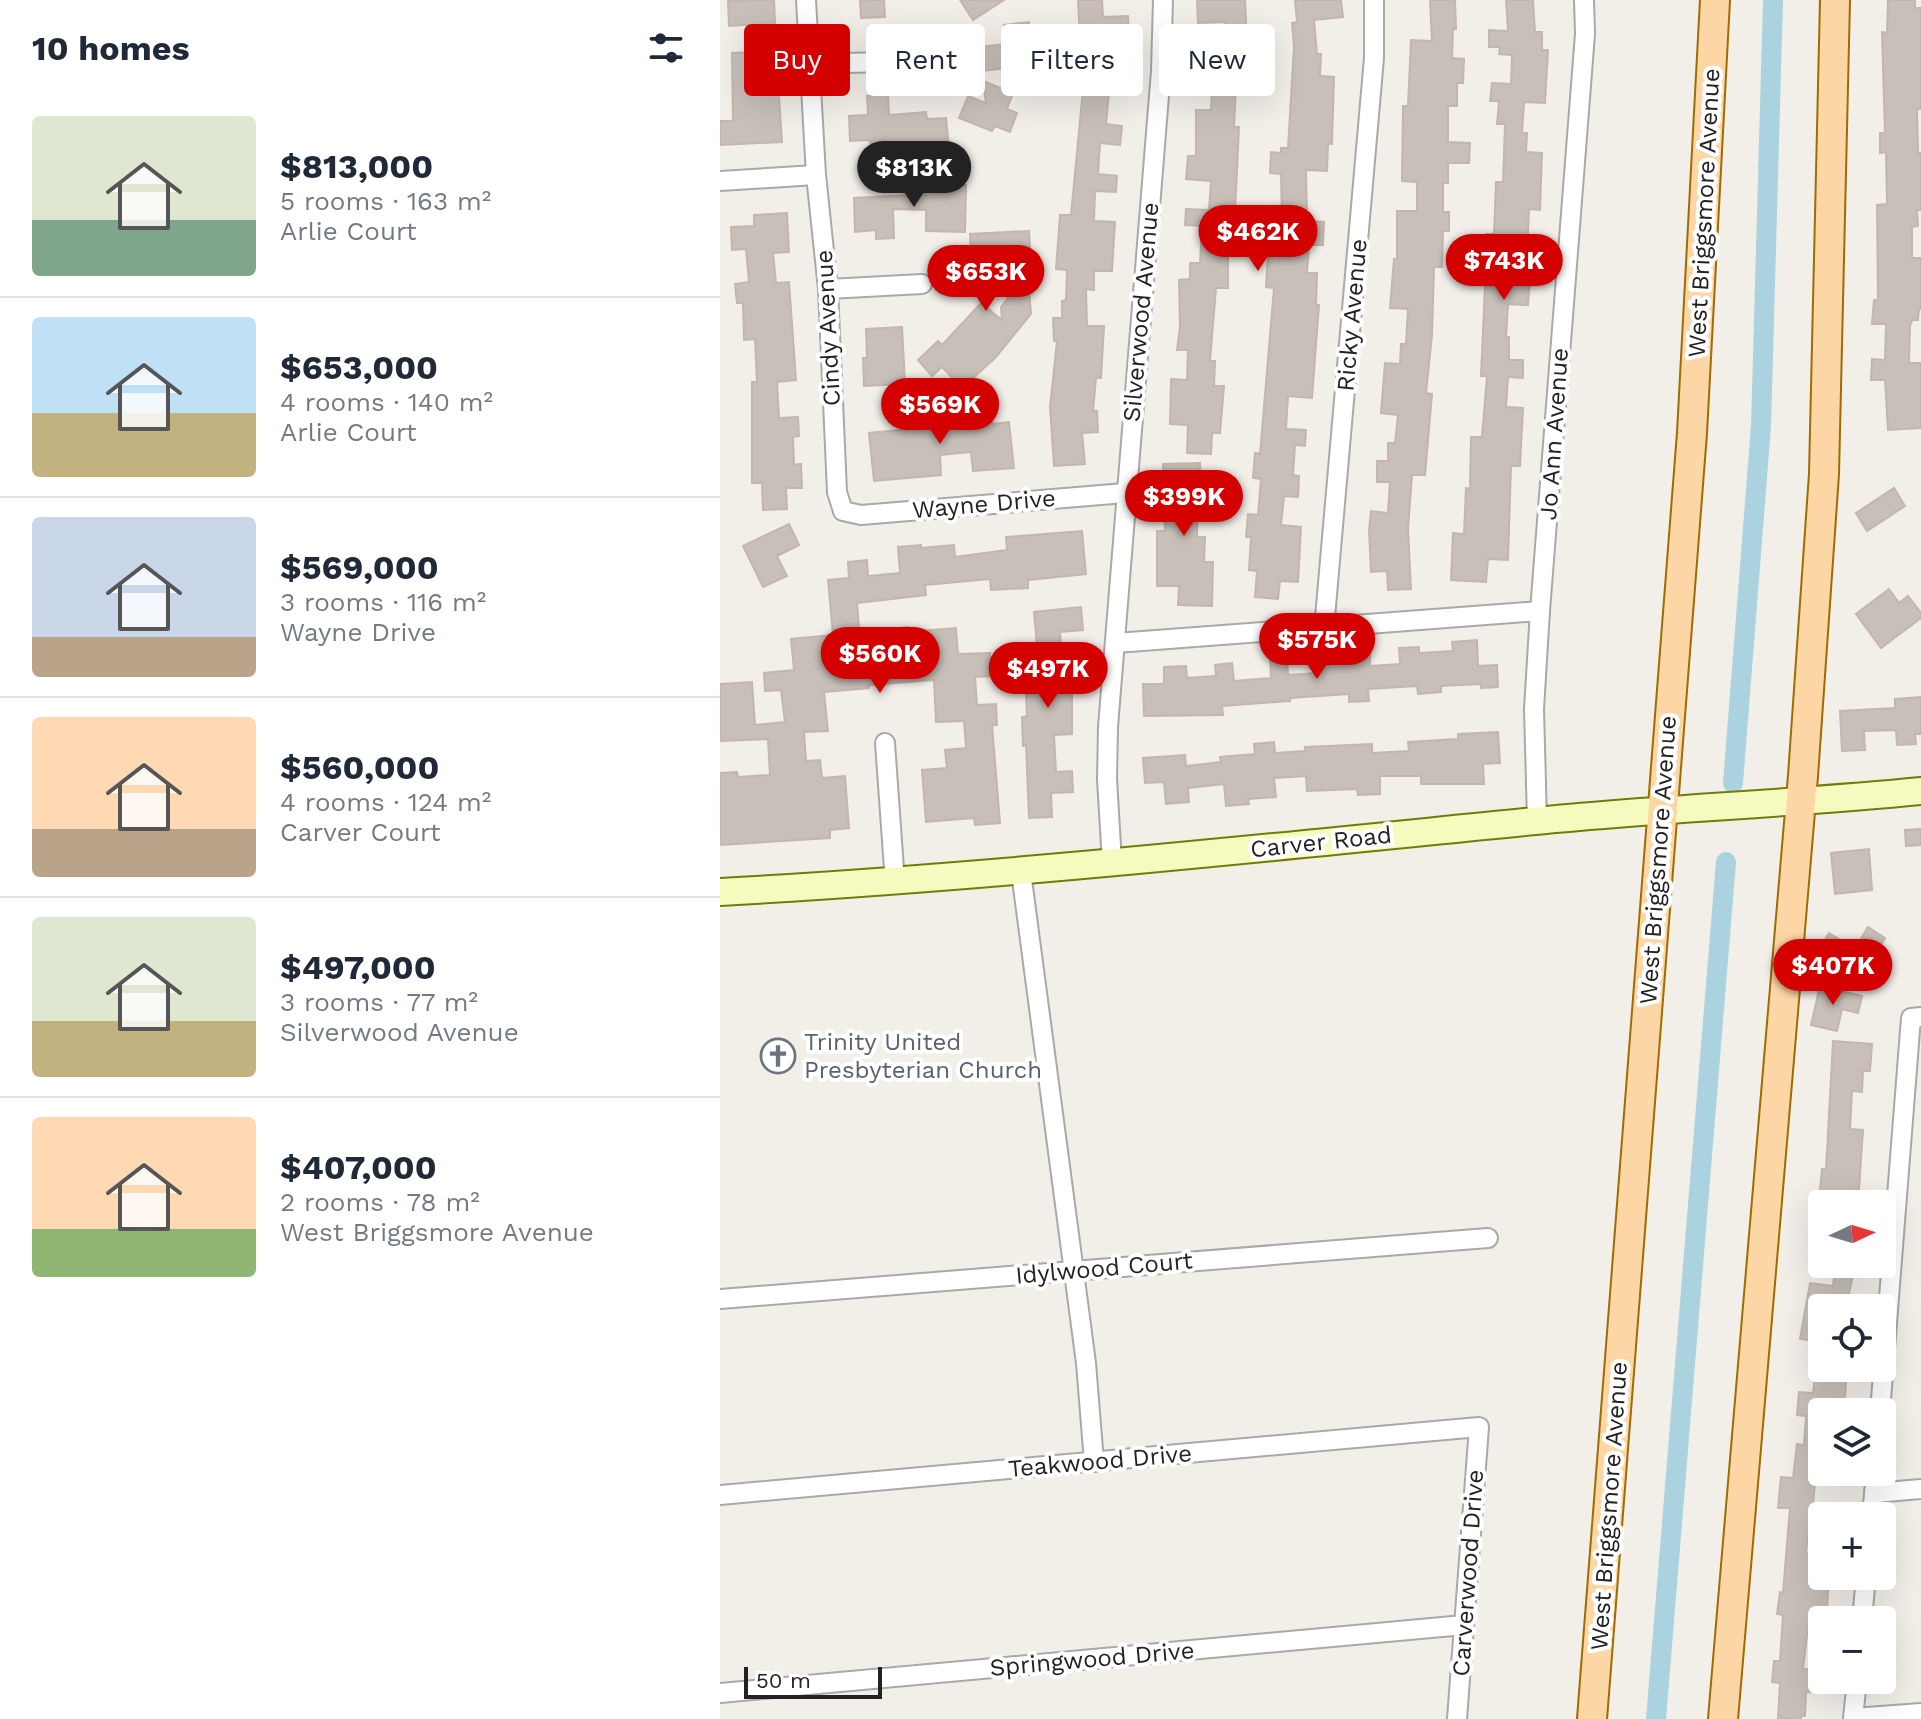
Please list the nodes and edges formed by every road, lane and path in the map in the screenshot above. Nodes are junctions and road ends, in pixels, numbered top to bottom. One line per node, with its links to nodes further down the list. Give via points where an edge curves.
1 (806, 0): 7 (street, Cindy Avenue)
2 (1163, 0): 13 (street, Silverwood Avenue)
3 (1374, 0): 16 (street, Ricky Avenue, via 1374,58)
4 (1584, 0): 15 (street, Jo Ann Avenue)
5 (1715, 0): 21 (main road, West Briggsmore Avenue, via 1692,433)
6 (1835, 0): 20 (main road, via 1824,474)
7 (807, 24)
8 (811, 96): 9 (street, Cindy Avenue)
9 (816, 175): 10 (street); 12 (street, Cindy Avenue)
10 (720, 181)
11 (922, 284): 12 (street)
12 (828, 289): 14 (street, Cindy Avenue, via 837,492)
13 (1125, 493): 14 (street, Wayne Drive, via 861,515); 17 (street, Silverwood Avenue)
14 (843, 511)
15 (1540, 611): 16 (street); 22 (street, Jo Ann Avenue, via 1534,709)
16 (1324, 629): 17 (street)
17 (1116, 643): 23 (street, Silverwood Avenue, via 1107,779)
18 (885, 743): 25 (street)
19 (1921, 791): 20 (street, Carver Road)
20 (1800, 800): 21 (street, Carver Road); 46 (main road)
21 (1662, 811): 22 (street, Carver Road); 45 (main road, West Briggsmore Avenue)
22 (1537, 821): 23 (street, Carver Road)
23 (1112, 863): 24 (street, Carver Road)
24 (1021, 872): 25 (street, Carver Road); 29 (street)
25 (895, 883): 26 (street, Carver Road)
26 (720, 892)
27 (1916, 1018): 31 (street)
28 (1488, 1238): 29 (street, Idylwood Court)
29 (1075, 1271): 30 (street, Idylwood Court); 33 (street)
30 (720, 1299)
31 (1881, 1398)
32 (1479, 1427): 33 (street, Teakwood Drive); 39 (street, Carverwood Drive)
33 (1094, 1462): 37 (street, Teakwood Drive)
34 (1875, 1486): 36 (street)
35 (1921, 1489): 36 (street)
36 (1874, 1493): 38 (street)
37 (720, 1495)
38 (1873, 1502)
39 (1464, 1625): 40 (street, Springwood Drive); 44 (street, Carverwood Drive)
40 (720, 1693)
41 (1856, 1694): 43 (street)
42 (1921, 1713): 43 (street)
43 (1853, 1718)
44 (1457, 1719)
45 (1592, 1719)
46 (1723, 1719)

